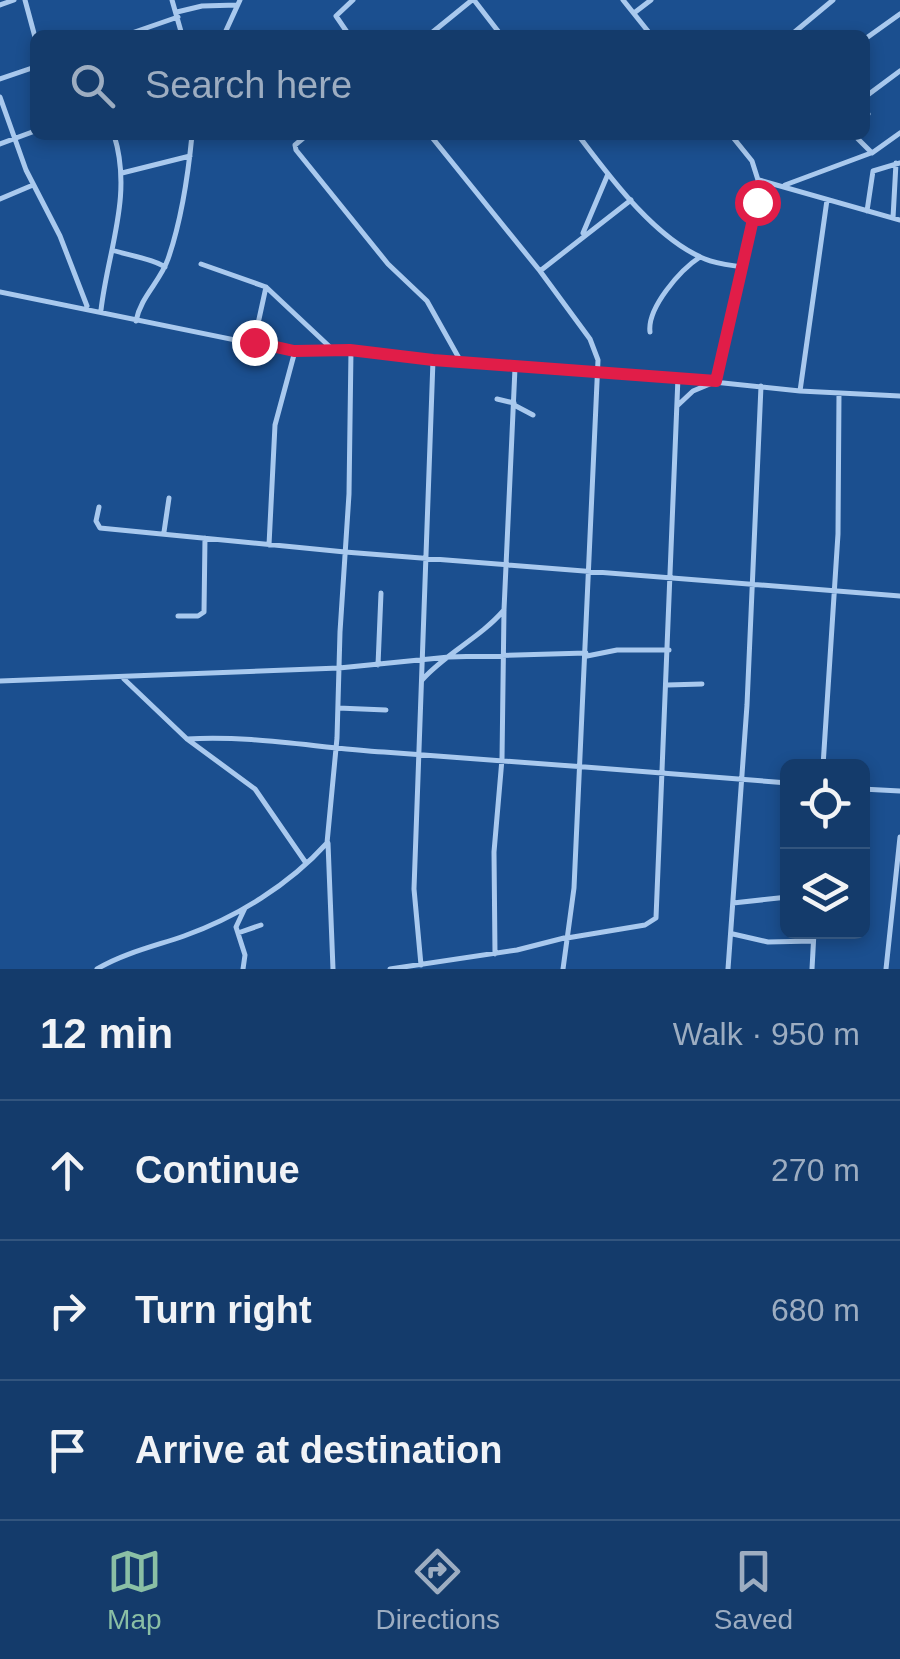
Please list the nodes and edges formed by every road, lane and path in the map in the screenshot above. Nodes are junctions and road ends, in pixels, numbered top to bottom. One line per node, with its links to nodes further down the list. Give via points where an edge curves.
1 (14, 0): 10 (street)
2 (25, 0): 14 (street)
3 (172, 0): 13 (street)
4 (353, 0): 18 (street, via 336,16)
5 (473, 0): 19 (street); 20 (street)
6 (623, 0): 11 (street)
7 (651, 0): 11 (street)
8 (833, 0): 22 (street)
9 (239, 3): 13 (street); 17 (street)
10 (0, 5)
11 (634, 12): 21 (street)
12 (900, 14): 23 (street)
13 (177, 15): 15 (street); 16 (street)
14 (33, 30)
15 (139, 30)
16 (181, 30)
17 (226, 30)
18 (346, 30)
19 (436, 30)
20 (497, 30)
21 (647, 30)
22 (797, 30)
23 (870, 36)
24 (30, 68): 26 (street)
25 (900, 71): 27 (street)
26 (0, 79)
27 (870, 93)
28 (0, 97): 31 (street)
29 (900, 132): 40 (street)
30 (30, 133): 31 (street)
31 (14, 138): 39 (street); 46 (street)
32 (115, 140): 43 (street)
33 (192, 140): 41 (street)
34 (300, 140): 71 (street, via 295,149 388,264 427,301)
35 (434, 140): 59 (street)
36 (582, 140): 44 (street)
37 (735, 140): 45 (street)
38 (859, 140): 40 (street)
39 (0, 144)
40 (871, 152): 47 (street)
41 (190, 156): 43 (street); 58 (street)
42 (898, 163): 51 (street, via 873,171); 52 (street)
43 (122, 173): 54 (street)
44 (608, 173): 49 (street); 53 (street)
45 (758, 180): 47 (street); 57 (street)
46 (33, 186): 48 (street); 62 (street)
47 (782, 186): 50 (street)
48 (0, 199)
49 (632, 200): 53 (street); 55 (street)
50 (827, 200): 51 (street); 77 (street)
51 (867, 211): 52 (street)
52 (896, 219)
53 (582, 236): 59 (street)
54 (112, 250): 58 (street); 63 (street)
55 (700, 257): 57 (street); 65 (street, via 683,269 650,316)
56 (201, 264): 60 (street)
57 (743, 266): 75 (street)
58 (165, 268): 64 (street)
59 (540, 270): 73 (street, via 594,346)
60 (266, 287): 66 (street); 67 (street)
61 (0, 292): 62 (street)
62 (88, 308): 63 (street)
63 (100, 310): 64 (street)
64 (136, 321): 66 (street)
65 (650, 332)
66 (254, 342): 69 (street)
67 (334, 349): 68 (street); 69 (street)
68 (350, 350): 70 (street); 89 (street)
69 (294, 351): 88 (street, via 275,425)
70 (433, 360): 71 (street); 90 (street)
71 (460, 360): 72 (street)
72 (515, 366): 73 (street); 81 (street)
73 (599, 370): 74 (street); 92 (street)
74 (678, 377): 75 (street); 82 (street)
75 (716, 381): 76 (street); 82 (street)
76 (761, 386): 77 (street); 94 (street)
77 (800, 391): 78 (street)
78 (839, 393): 79 (street); 95 (street)
79 (900, 396)
80 (497, 399): 81 (street)
81 (514, 404): 83 (street); 91 (street)
82 (677, 406): 93 (street)
83 (533, 414)
84 (169, 498): 86 (street)
85 (99, 507): 86 (street, via 100,528)
86 (164, 532): 87 (street)
87 (204, 538): 88 (street); 99 (street, via 204,612)
88 (269, 545): 89 (street)
89 (345, 552): 90 (street); 106 (street)
90 (427, 559): 91 (street); 104 (street)
91 (508, 566): 92 (street); 98 (street)
92 (588, 570): 93 (street); 101 (street)
93 (670, 577): 94 (street); 100 (street)
94 (752, 583): 95 (street); 121 (street)
95 (834, 591): 97 (street); 118 (street)
96 (381, 593): 105 (street)
97 (900, 596)
98 (504, 610): 102 (street); 103 (street)
99 (178, 616)
100 (668, 650): 101 (street); 111 (street)
101 (586, 654): 102 (street); 119 (street)
102 (504, 656): 103 (street); 117 (street)
103 (449, 657): 104 (street); 109 (street)
104 (422, 660): 105 (street); 109 (street)
105 (378, 665): 106 (street)
106 (339, 668): 107 (street); 112 (street)
107 (123, 678): 108 (street); 114 (street)
108 (0, 681)
109 (420, 682): 116 (street)
110 (702, 684): 111 (street)
111 (667, 685): 120 (street)
112 (338, 708): 113 (street); 115 (street)
113 (386, 710)
114 (187, 739): 115 (street); 127 (street, via 255,789)
115 (337, 748): 116 (street); 126 (street)
116 (419, 755): 117 (street); 138 (street, via 414,889)
117 (502, 759): 119 (street); 137 (street)
118 (823, 759)
119 (580, 765): 120 (street); 134 (street)
120 (663, 773): 121 (street); 134 (street, via 655,922)
121 (741, 779): 122 (street); 129 (street)
122 (780, 783)
123 (870, 790): 124 (street)
124 (900, 791)
125 (900, 838): 146 (street)
126 (327, 840): 127 (street); 141 (street)
127 (306, 863): 130 (street)
128 (780, 898): 129 (street)
129 (733, 903): 133 (street)
130 (247, 906): 132 (street); 139 (street)
131 (262, 925): 132 (street)
132 (238, 933): 140 (street)
133 (731, 933): 136 (street); 144 (street)
134 (568, 937): 137 (street); 143 (street)
135 (813, 939): 136 (street)
136 (813, 942): 145 (street)
137 (495, 954): 138 (street)
138 (421, 964): 142 (street)
139 (97, 969)
140 (243, 969)
141 (334, 969)
142 (390, 969)
143 (563, 969)
144 (728, 969)
145 (812, 969)
146 (886, 969)

